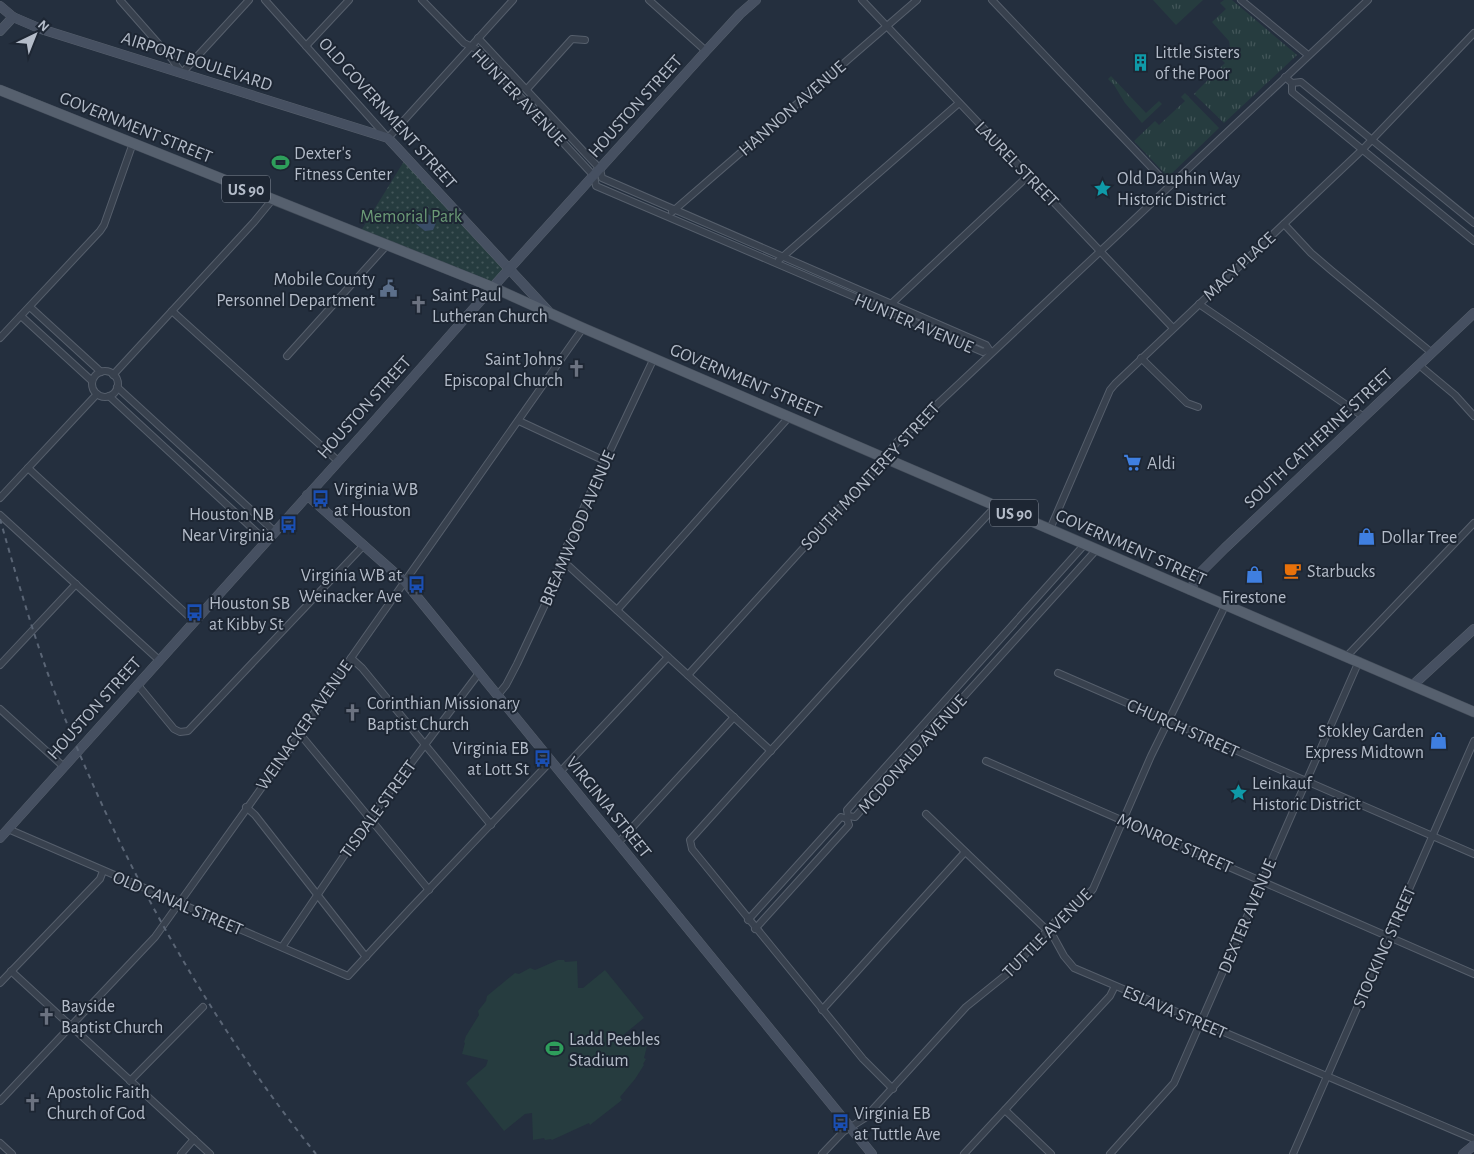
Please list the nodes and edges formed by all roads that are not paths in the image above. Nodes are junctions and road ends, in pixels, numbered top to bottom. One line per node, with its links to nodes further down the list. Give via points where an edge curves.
1 (120, 0): 25 (street)
2 (249, 0): 25 (street)
3 (265, 0): 21 (street, OLD GOVERNMENT STREET)
4 (349, 0): 21 (street)
5 (422, 0): 22 (street, HUNTER AVENUE)
6 (513, 0): 19 (street)
7 (648, 0): 23 (street)
8 (756, 0): 23 (street, HOUSTON STREET)
9 (862, 0): 16 (street, LAUREL STREET)
10 (917, 0): 16 (street, HANNON AVENUE)
11 (992, 0): 37 (street)
12 (1241, 0): 24 (street)
13 (1368, 0): 24 (street, SOUTH MONTEREY STREET)
14 (0, 6): 15 (street, AIRPORT BOULEVARD)
15 (13, 17): 17 (street); 25 (street, AIRPORT BOULEVARD, via 41,29)
16 (886, 27): 30 (street, LAUREL STREET); 39 (street, HANNON AVENUE)
17 (0, 31)
18 (1474, 33): 32 (street, MACY PLACE)
19 (478, 38): 22 (street); 28 (street, HUNTER AVENUE)
20 (585, 40): 28 (street, via 572,39)
21 (306, 46): 31 (street, OLD GOVERNMENT STREET)
22 (470, 46): 31 (street); 35 (street, HUNTER AVENUE)
23 (706, 51): 35 (street, HOUSTON STREET)
24 (1308, 55): 26 (street, SOUTH MONTEREY STREET)
25 (182, 73): 31 (street, AIRPORT BOULEVARD)
26 (1285, 77): 27 (street); 37 (street, SOUTH MONTEREY STREET)
27 (1292, 83): 32 (street, via 1301,82); 34 (street, via 1292,92)
28 (527, 89): 35 (street, HUNTER AVENUE)
29 (0, 90): 33 (main road, GOVERNMENT STREET / US 90)
30 (959, 103): 36 (street, LAUREL STREET); 46 (street)
31 (388, 138): 48 (street, OLD GOVERNMENT STREET)
32 (1373, 140): 34 (street, MACY PLACE); 41 (street)
33 (133, 143): 38 (main road, GOVERNMENT STREET / US 90); 52 (street, via 104,225)
34 (1363, 149): 42 (street, MACY PLACE); 43 (street)
35 (597, 173): 39 (street, HUNTER AVENUE); 40 (street, HUNTER AVENUE, via 596,186); 48 (street, HOUSTON STREET)
36 (1028, 176): 45 (street, LAUREL STREET); 50 (street)
37 (1169, 186): 45 (street, SOUTH MONTEREY STREET)
38 (272, 200): 44 (main road, GOVERNMENT STREET / US 90); 53 (street)
39 (673, 210): 40 (street, HANNON AVENUE); 46 (street, HUNTER AVENUE)
40 (668, 217): 47 (street, HUNTER AVENUE)
41 (1474, 223)
42 (1284, 224): 51 (street, MACY PLACE); 62 (street, via 1311,253)
43 (1474, 241)
44 (387, 245): 49 (main road, GOVERNMENT STREET / US 90); 63 (street)
45 (1100, 250): 59 (street, LAUREL STREET); 61 (street, SOUTH MONTEREY STREET)
46 (781, 256): 47 (street); 50 (street, HUNTER AVENUE)
47 (777, 264): 54 (street, HUNTER AVENUE)
48 (509, 269): 49 (street, HOUSTON STREET); 55 (street, OLD GOVERNMENT STREET)
49 (492, 287): 55 (main road, GOVERNMENT STREET / US 90); 81 (street, HOUSTON STREET)
50 (891, 304): 54 (street); 61 (street, HUNTER AVENUE, via 986,345)
51 (1199, 304): 59 (street, MACY PLACE); 76 (street)
52 (30, 307): 57 (street); 67 (street)
53 (172, 311): 68 (street); 81 (street)
54 (887, 312): 61 (street, HUNTER AVENUE, via 983,352)
55 (550, 313): 58 (main road, GOVERNMENT STREET / US 90)
56 (1474, 314): 62 (street, SOUTH CATHERINE STREET)
57 (21, 316): 60 (street); 69 (street)
58 (583, 328): 64 (main road, GOVERNMENT STREET / US 90); 77 (street, WEINACKER AVENUE)
59 (1173, 328): 65 (street, MACY PLACE)
60 (0, 338)
61 (990, 351): 79 (street, SOUTH MONTEREY STREET)
62 (1432, 353): 66 (street, SOUTH CATHERINE STREET)
63 (287, 356)
64 (654, 358): 75 (main road, GOVERNMENT STREET / US 90); 82 (street, BREAMWOOD AVENUE)
65 (1141, 358): 73 (street, via 1187,403); 89 (street, MACY PLACE, via 1110,390)
66 (1419, 365): 74 (street, via 1455,394); 76 (street, SOUTH CATHERINE STREET)
67 (101, 372): 68 (street); 69 (street)
68 (113, 375): 70 (street)
69 (92, 381): 71 (street)
70 (117, 387): 72 (street); 78 (street)
71 (97, 394): 72 (street); 83 (street)
72 (110, 396): 80 (street)
73 (1198, 407)
74 (1474, 416)
75 (789, 417): 79 (main road, GOVERNMENT STREET / US 90); 100 (street)
76 (1364, 417): 98 (street, SOUTH CATHERINE STREET, via 1225,548 1200,573)
77 (519, 421): 82 (street); 96 (street, WEINACKER AVENUE)
78 (187, 451): 80 (street); 90 (street)
79 (884, 458): 86 (main road, GOVERNMENT STREET / US 90); 111 (street, SOUTH MONTEREY STREET)
80 (178, 460): 91 (street)
81 (338, 461): 84 (street, HOUSTON STREET)
82 (605, 461): 95 (street, BREAMWOOD AVENUE)
83 (28, 468): 85 (street); 101 (street)
84 (307, 495): 90 (street, HOUSTON STREET); 93 (street, VIRGINIA STREET)
85 (0, 498)
86 (996, 506): 89 (main road, GOVERNMENT STREET / US 90); 122 (street)
87 (0, 515): 97 (street)
88 (1474, 522): 103 (street)
89 (1050, 529): 92 (main road, GOVERNMENT STREET / US 90)
90 (274, 531): 91 (street, HOUSTON STREET)
91 (266, 541): 101 (street, HOUSTON STREET)
92 (1085, 544): 94 (main road, GOVERNMENT STREET / US 90); 94 (street, MCDONALD AVENUE, via 847,810 848,816 855,817)
93 (364, 545): 96 (street, VIRGINIA STREET); 112 (street, via 188,731 174,729)
94 (1097, 549): 98 (main road, GOVERNMENT STREET / US 90)
95 (561, 559): 100 (street); 114 (street, BREAMWOOD AVENUE, via 558,577 517,664)
96 (405, 582): 105 (street, WEINACKER AVENUE); 109 (street, VIRGINIA STREET)
97 (76, 584): 106 (street); 108 (street)
98 (1190, 590): 99 (main road, GOVERNMENT STREET / US 90)
99 (1226, 606): 103 (main road, GOVERNMENT STREET / US 90); 118 (street, TUTTLE AVENUE)
100 (617, 610): 104 (street)
101 (194, 621): 106 (street, HOUSTON STREET)
102 (1474, 629): 113 (street)
103 (1347, 656): 107 (main road, GOVERNMENT STREET / US 90)
104 (668, 657): 111 (street); 126 (street)
105 (351, 658): 119 (street, WEINACKER AVENUE); 121 (street)
106 (159, 660): 112 (street, HOUSTON STREET)
107 (1359, 661): 113 (main road, GOVERNMENT STREET / US 90); 127 (street, DEXTER AVENUE)
108 (0, 665)
109 (479, 673): 114 (street, VIRGINIA STREET); 121 (street, TISDALE STREET)
110 (1058, 673): 118 (street, CHURCH STREET)
111 (688, 675): 117 (street)
112 (137, 684): 125 (street, HOUSTON STREET)
113 (1413, 685): 116 (main road, GOVERNMENT STREET / US 90)
114 (497, 696): 123 (street, VIRGINIA STREET)
115 (0, 709): 125 (street)
116 (1474, 712)
117 (734, 717): 122 (street); 136 (street)
118 (1168, 721): 127 (street, CHURCH STREET); 131 (street, TUTTLE AVENUE)
119 (300, 734): 128 (street, WEINACKER AVENUE); 130 (street)
120 (1474, 740): 134 (street, STOCKING STREET)
121 (425, 744): 130 (street, TISDALE STREET); 132 (street)
122 (773, 748): 144 (street, via 690,840 692,850)
123 (551, 761): 126 (street, VIRGINIA STREET); 132 (street)
124 (986, 761): 131 (street, MONROE STREET)
125 (64, 767): 133 (street, HOUSTON STREET)
126 (560, 772): 136 (street, VIRGINIA STREET)
127 (1306, 781): 134 (street, CHURCH STREET); 140 (street, DEXTER AVENUE)
128 (246, 807): 142 (street); 143 (street, WEINACKER AVENUE)
129 (926, 814): 137 (street, ESLAVA STREET)
130 (369, 819): 141 (street); 142 (street, TISDALE STREET)
131 (1123, 820): 140 (street, MONROE STREET); 146 (street, TUTTLE AVENUE, via 1093,889)
132 (491, 825): 141 (street)
133 (8, 829): 135 (street, HOUSTON STREET); 139 (street, OLD CANAL STREET)
134 (1433, 835): 138 (street, CHURCH STREET); 147 (street, STOCKING STREET)
135 (0, 838)
136 (618, 843): 163 (street, VIRGINIA STREET)
137 (965, 852): 146 (street, ESLAVA STREET); 155 (street)
138 (1474, 854)
139 (103, 871): 143 (street, OLD CANAL STREET); 150 (street, via 100,879)
140 (1262, 881): 147 (street, MONROE STREET); 156 (street, DEXTER AVENUE)
141 (429, 890): 149 (street)
142 (318, 895): 148 (street, TISDALE STREET); 149 (street)
143 (179, 903): 148 (street, OLD CANAL STREET); 157 (street, WEINACKER AVENUE, via 155,937)
144 (748, 920): 145 (street); 145 (street, MCDONALD AVENUE, via 841,817 847,819 849,825)
145 (755, 929): 155 (street)
146 (1047, 930): 153 (street, ESLAVA STREET, via 1074,968); 160 (street, TUTTLE AVENUE, via 1007,974 966,1007)
147 (1388, 937): 151 (street, MONROE STREET); 158 (street, STOCKING STREET)
148 (282, 947): 149 (street, OLD CANAL STREET, via 348,976)
149 (366, 957)
150 (11, 971): 152 (street); 157 (street)
151 (1474, 974)
152 (0, 983)
153 (1115, 986): 156 (street, ESLAVA STREET); 162 (street, via 1110,996)
154 (203, 1007): 159 (street)
155 (822, 1010): 160 (street, via 863,1060)
156 (1200, 1023): 158 (street, ESLAVA STREET); 175 (street, DEXTER AVENUE, via 1174,1083)
157 (71, 1027): 159 (street); 161 (street, WEINACKER AVENUE)
158 (1327, 1077): 165 (street, ESLAVA STREET); 176 (street, STOCKING STREET)
159 (130, 1081): 164 (street)
160 (893, 1089): 163 (street, TUTTLE AVENUE)
161 (0, 1101)
162 (1005, 1110): 173 (street); 174 (street)
163 (851, 1128): 171 (street, TUTTLE AVENUE, via 842,1132); 172 (street, VIRGINIA STREET)
164 (194, 1139): 169 (street); 170 (street)
165 (1474, 1139)
166 (0, 1143): 168 (street)
167 (1474, 1145): 177 (street)
168 (12, 1154)
169 (181, 1154)
170 (210, 1154)
171 (822, 1154)
172 (872, 1154)
173 (964, 1154)
174 (1051, 1154)
175 (1110, 1154)
176 (1293, 1154)
177 (1463, 1154)

